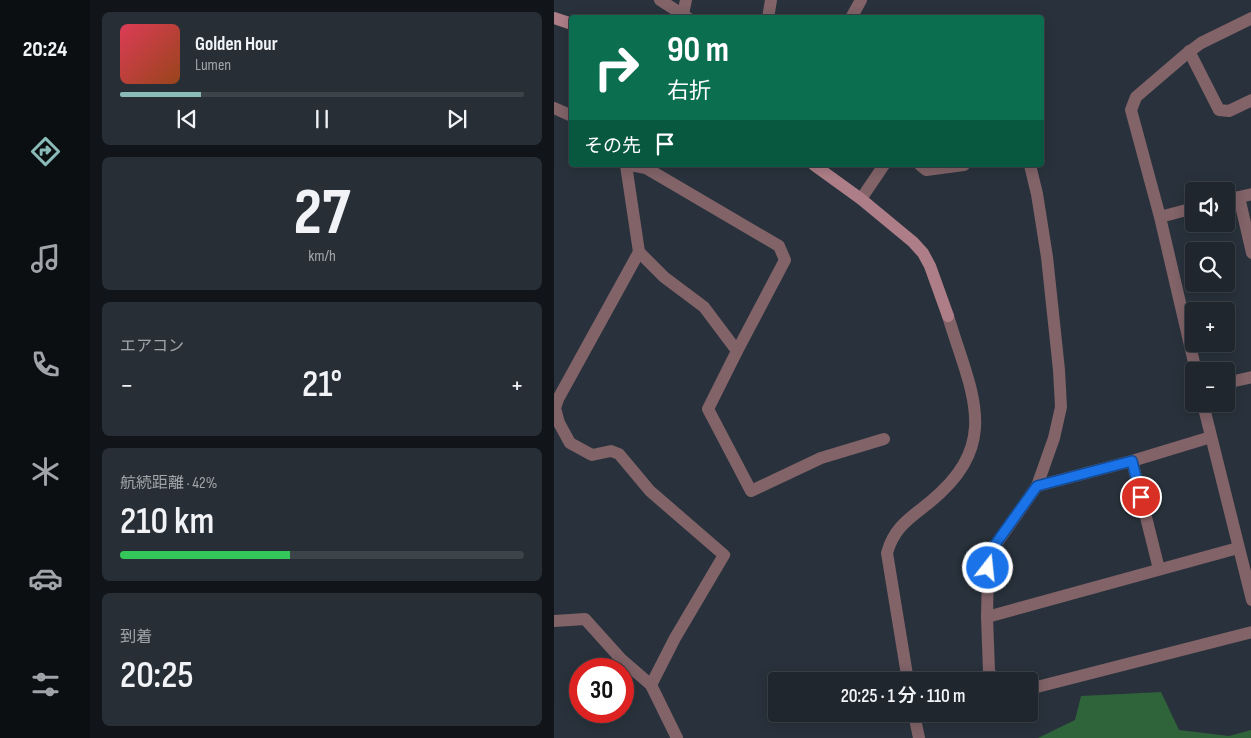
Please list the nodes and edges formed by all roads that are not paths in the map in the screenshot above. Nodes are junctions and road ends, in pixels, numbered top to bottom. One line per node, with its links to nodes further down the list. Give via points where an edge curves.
1 (660, 0): 5 (street)
2 (686, 0): 6 (street)
3 (771, 0): 7 (street)
4 (861, 0): 8 (street)
5 (683, 15)
6 (685, 15)
7 (768, 15)
8 (853, 15)
9 (554, 18): 11 (street)
10 (1251, 18): 12 (street, via 1201,42)
11 (569, 23)
12 (1189, 52): 13 (street, via 1219,110 1229,111); 26 (street, via 1136,96 1131,110)
13 (1251, 100)
14 (554, 108): 15 (street)
15 (569, 115)
16 (626, 167): 27 (street)
17 (641, 167): 29 (street, via 779,246 784,260)
18 (818, 167): 24 (street)
19 (883, 167): 24 (street)
20 (922, 167): 21 (street, via 926,170)
21 (949, 167)
22 (1030, 167): 37 (street, via 1047,258 1061,407)
23 (1239, 197): 28 (street)
24 (861, 199): 44 (street, via 913,242 930,266 948,316 976,421 967,461 953,482 900,526 891,538 887,553)
25 (1185, 210): 26 (street)
26 (1160, 217): 30 (street)
27 (639, 252): 29 (street, via 664,277 704,307); 46 (street, via 555,408 570,443 592,455 611,451 619,454 650,491 724,555 675,638)
28 (1251, 254)
29 (737, 351): 35 (street, via 708,409 751,491 821,458)
30 (1194, 362)
31 (1251, 377): 32 (street)
32 (1235, 381)
33 (1205, 412): 34 (street)
34 (1211, 437): 36 (street); 38 (street)
35 (884, 439)
36 (1132, 461): 37 (street); 39 (street)
37 (1037, 486): 41 (street, via 994,546 988,568)
38 (1238, 548): 39 (street); 40 (street)
39 (1159, 569): 41 (street)
40 (1251, 600)
41 (987, 617): 45 (street)
42 (554, 622): 46 (street, via 585,619 621,659)
43 (1251, 632): 47 (street)
44 (907, 672)
45 (990, 672)
46 (652, 686): 49 (street)
47 (1038, 687)
48 (916, 722): 50 (street)
49 (677, 738)
50 (919, 738)

